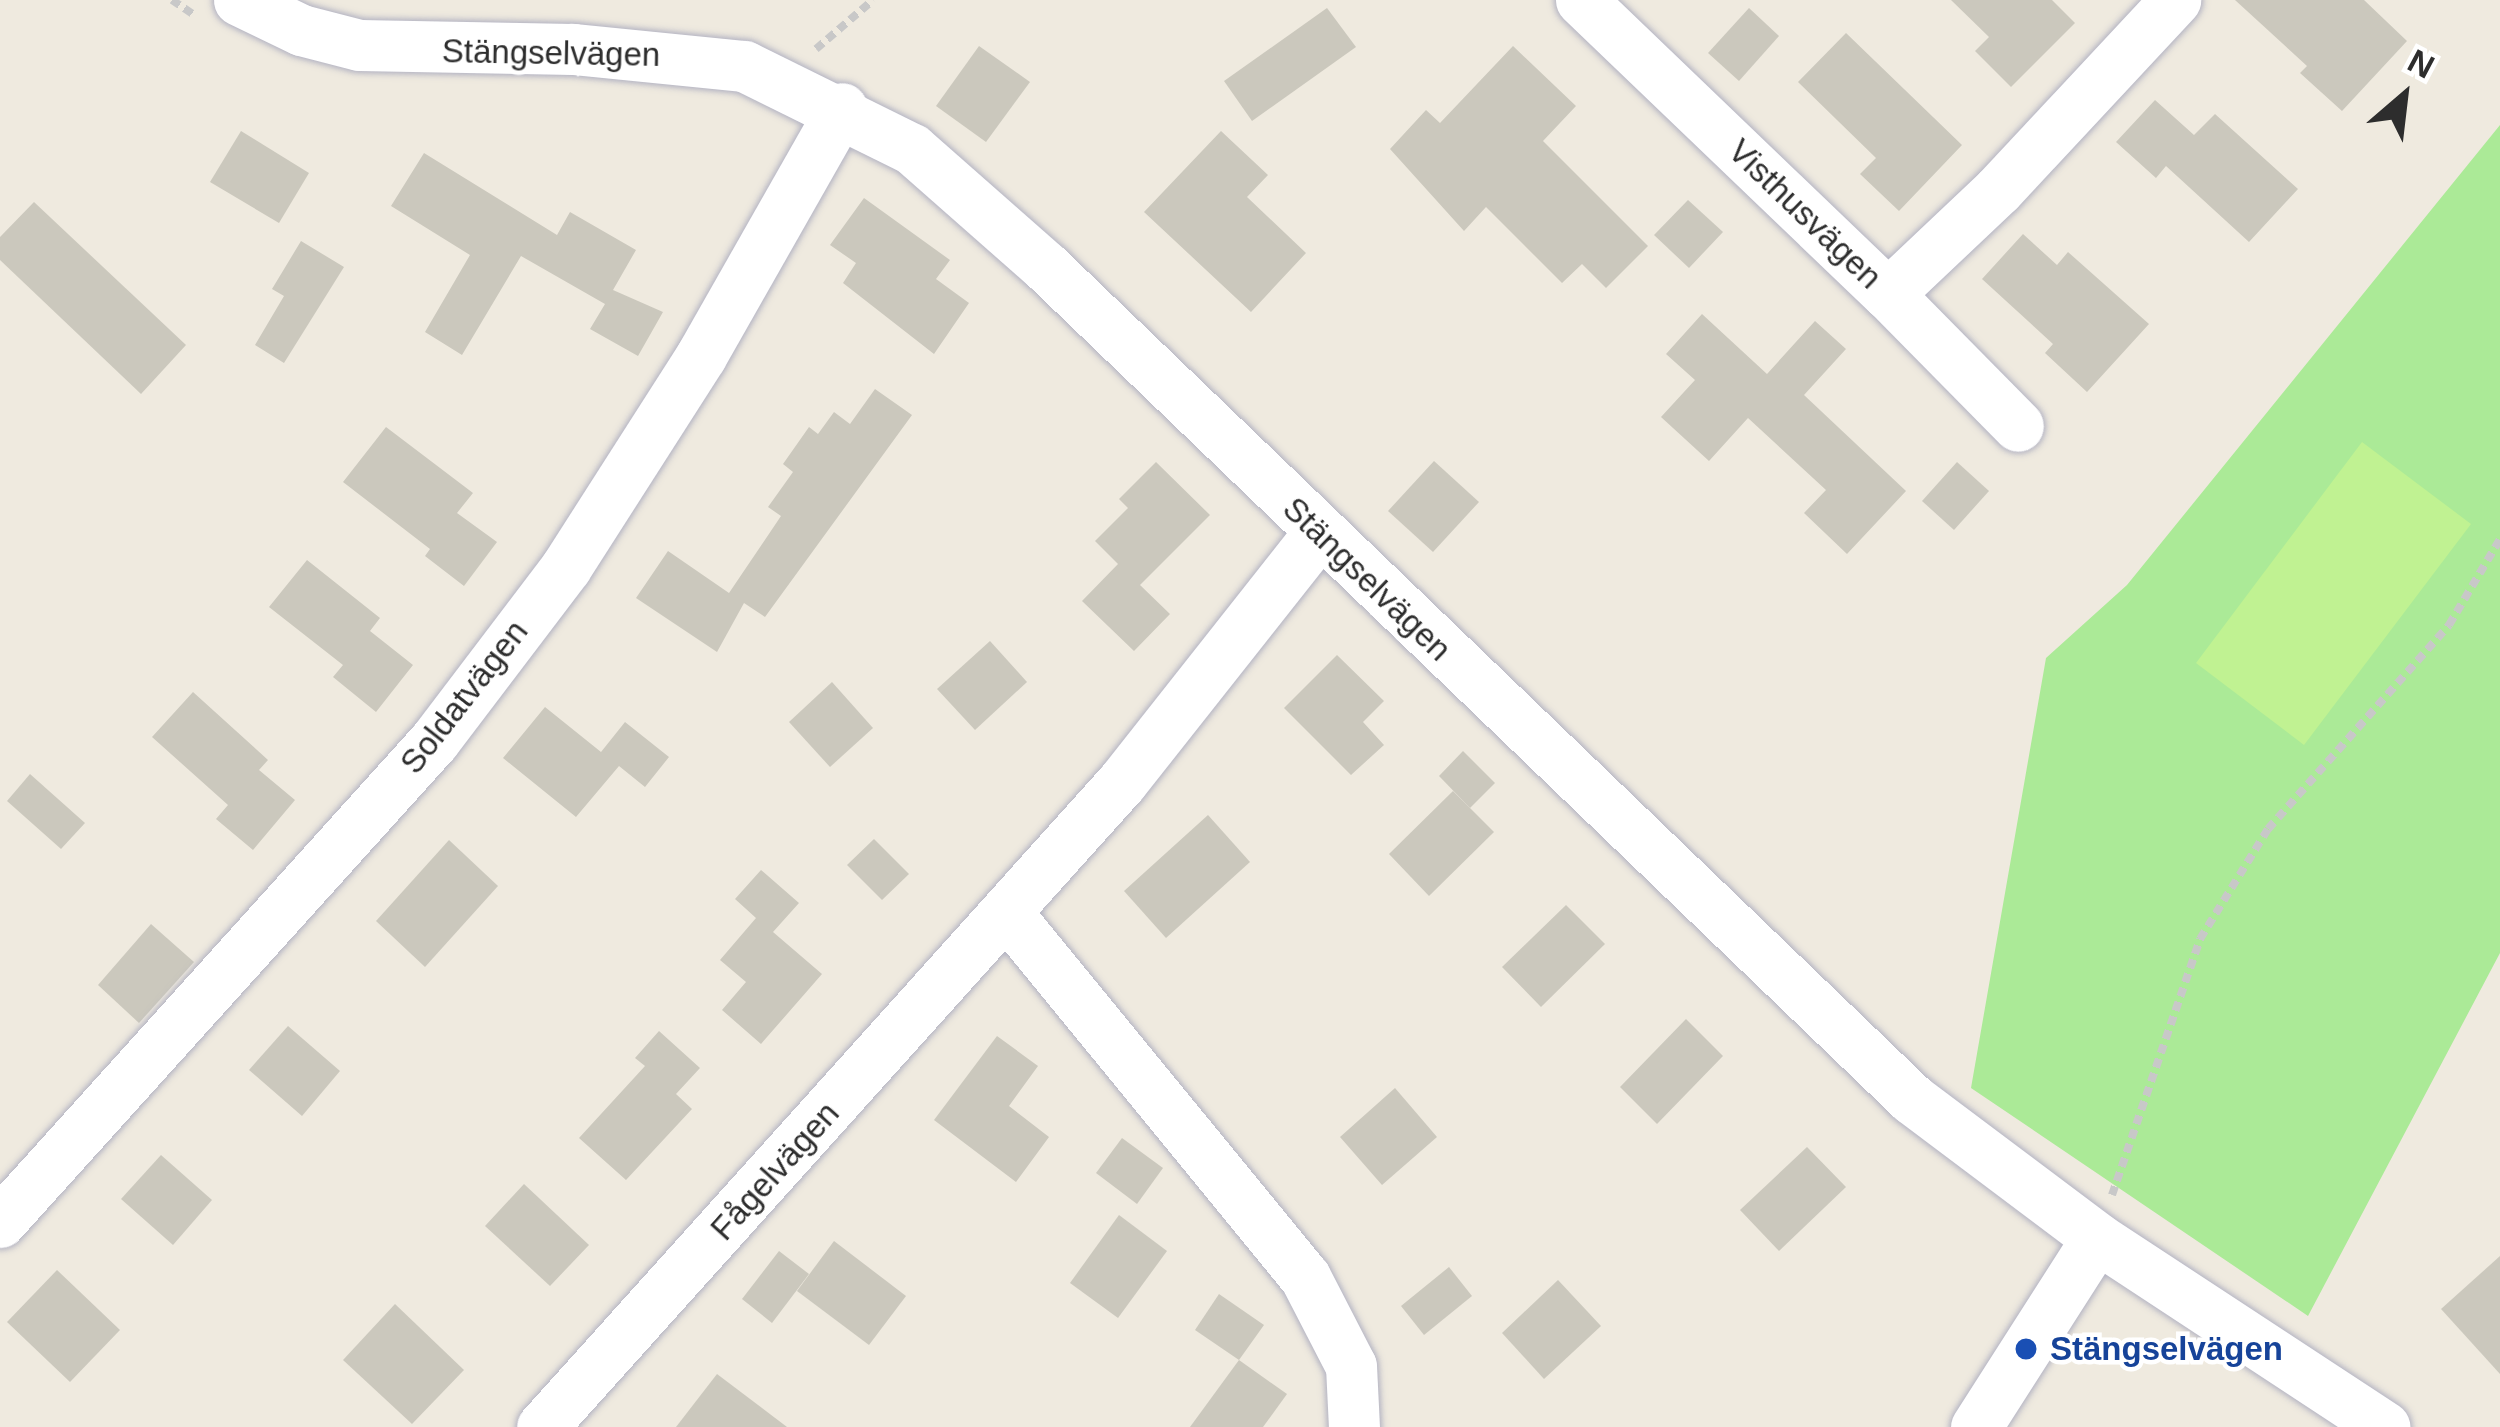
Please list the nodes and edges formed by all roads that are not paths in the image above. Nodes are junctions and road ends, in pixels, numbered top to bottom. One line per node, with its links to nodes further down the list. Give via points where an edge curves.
1 (239, 0): 4 (street, Stängselvägen, via 359,45 696,56 761,72)
2 (1581, 0): 5 (street, Visthusvägen)
3 (2176, 0): 5 (street, Visthusvägen)
4 (842, 108): 7 (street, Stängselvägen, via 955,182); 9 (street, Soldatvägen, via 701,356 566,567 389,792)
5 (1888, 294): 6 (street)
6 (2018, 426)
7 (1319, 533): 8 (street, Fågelvägen, via 1122,782); 10 (street, Stängselvägen, via 1912,1099)
8 (1006, 912): 11 (street, Fågelvägen); 12 (street, via 1305,1276 1351,1366)
9 (0, 1222)
10 (2097, 1238): 13 (street); 14 (street, Stängselvägen)
11 (542, 1427)
12 (1354, 1427)
13 (1976, 1427)
14 (2386, 1427)

